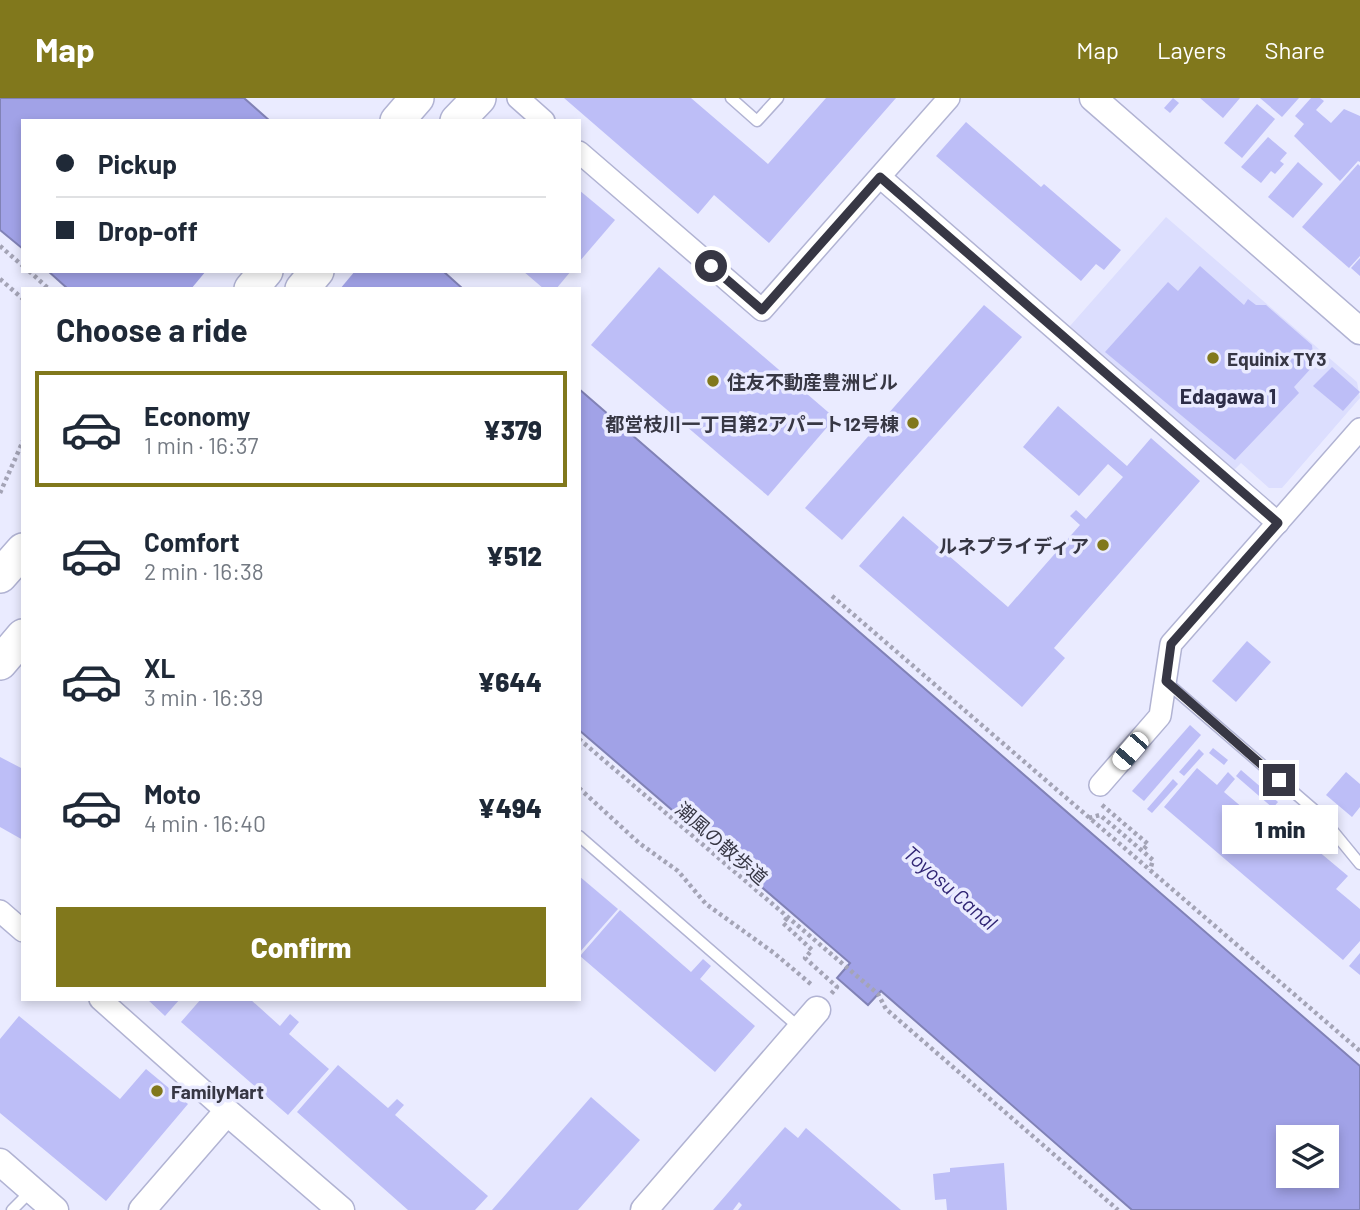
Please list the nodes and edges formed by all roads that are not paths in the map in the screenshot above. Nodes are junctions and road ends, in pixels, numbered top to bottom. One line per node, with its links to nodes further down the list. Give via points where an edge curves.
1 (417, 98): 8 (main road)
2 (480, 98): 9 (main road)
3 (517, 98): 10 (street)
4 (731, 98): 5 (lane, via 757,121)
5 (778, 98)
6 (949, 98): 12 (street)
7 (1093, 98): 17 (street)
8 (399, 119)
9 (459, 119)
10 (542, 119)
11 (581, 154): 12 (street, via 762,310)
12 (880, 177): 19 (street)
13 (264, 273): 15 (main road)
14 (315, 273): 16 (main road)
15 (253, 287)
16 (304, 287)
17 (1360, 331)
18 (1360, 429): 19 (street)
19 (1278, 523): 24 (street, via 1171,644)
20 (21, 552): 21 (main road)
21 (0, 576)
22 (21, 638): 23 (main road)
23 (0, 663)
24 (1166, 681): 25 (street, via 1160,716); 27 (lane, via 1319,814)
25 (1101, 795)
26 (581, 837): 31 (lane)
27 (1360, 864)
28 (0, 911): 29 (street)
29 (21, 929)
30 (102, 1001): 32 (street)
31 (810, 1008): 39 (street)
32 (227, 1112): 37 (street); 38 (street)
33 (0, 1162): 34 (street)
34 (32, 1190): 35 (lane); 36 (street)
35 (12, 1210)
36 (55, 1210)
37 (142, 1210)
38 (341, 1210)
39 (643, 1210)

